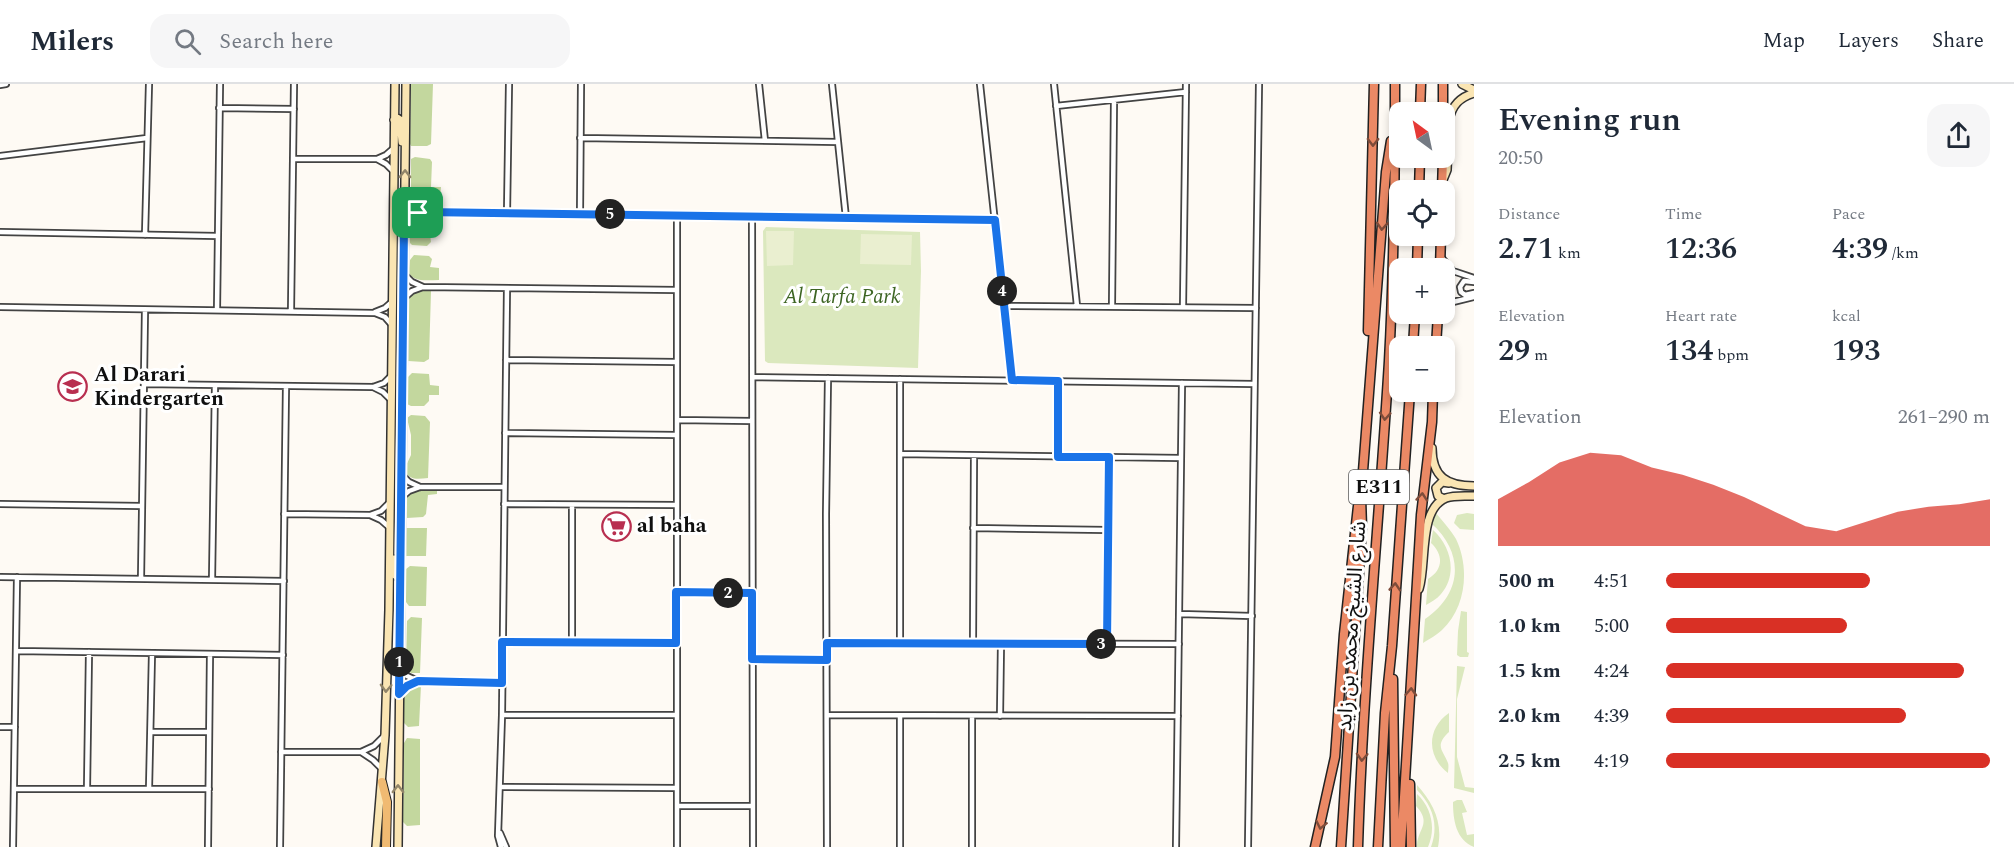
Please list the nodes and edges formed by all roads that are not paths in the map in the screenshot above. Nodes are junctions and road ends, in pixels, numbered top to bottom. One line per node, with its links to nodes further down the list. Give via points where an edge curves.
1 (6, 84): 20 (street)
2 (148, 84): 31 (street)
3 (220, 84): 28 (street)
4 (294, 84): 29 (street)
5 (395, 84): 30 (main road)
6 (406, 84): 36 (main road)
7 (509, 84): 47 (street)
8 (581, 84): 32 (street)
9 (759, 84): 33 (street)
10 (832, 84): 34 (street)
11 (980, 84): 52 (street)
12 (1054, 84): 27 (street)
13 (1186, 84): 21 (street)
14 (1259, 84): 73 (street)
15 (1374, 84): 79 (highway, one-way to 79, via 1368,321)
16 (1395, 84): 24 (highway, شارع الشيخ محمد بن زايد / E311)
17 (1421, 84): 25 (highway)
18 (1443, 84): 26 (highway)
19 (1462, 84): 22 (main road)
20 (0, 85)
21 (1186, 92): 23 (street); 71 (street)
22 (1474, 92): 44 (main road, via 1459,100 1450,112 1448,170)
23 (1114, 100): 27 (street); 70 (street)
24 (1395, 102)
25 (1420, 102)
26 (1443, 102)
27 (1056, 106): 69 (street)
28 (219, 108): 29 (street); 56 (street)
29 (294, 109): 39 (street)
30 (394, 120): 35 (main road); 36 (main road, via 400,120)
31 (147, 138): 37 (street); 55 (street)
32 (580, 138): 33 (street); 48 (street)
33 (765, 141): 34 (street)
34 (838, 142): 51 (street)
35 (394, 148): 40 (street); 43 (main road)
36 (405, 150): 45 (main road, one-way to 36)
37 (0, 156)
38 (1389, 157): 79 (highway, one-way to 79)
39 (293, 159): 40 (street); 76 (street)
40 (377, 159): 43 (street)
41 (1395, 168): 202 (highway, شارع الشيخ محمد بن زايد / E311, one-way to 202, via 1389,361 1368,643)
42 (1443, 168): 44 (highway)
43 (394, 172): 66 (main road)
44 (1443, 180)
45 (405, 199): 46 (street); 53 (main road)
46 (424, 212): 47 (street); 53 (street)
47 (507, 213): 48 (street)
48 (580, 214): 49 (street)
49 (677, 215): 50 (street); 63 (street)
50 (752, 216): 51 (street); 83 (street)
51 (846, 218): 52 (street)
52 (995, 220): 68 (street)
53 (404, 224): 59 (main road)
54 (0, 232): 55 (street)
55 (145, 235): 56 (street)
56 (218, 236): 75 (street)
57 (1441, 246): 58 (highway)
58 (1441, 256): 60 (street, via 1453,271)
59 (404, 274): 61 (street); 65 (main road)
60 (1474, 280): 64 (street, via 1464,281 1460,287 1461,292)
61 (423, 287): 62 (street); 65 (street)
62 (507, 288): 63 (street); 80 (street)
63 (677, 290): 81 (street)
64 (1474, 295): 67 (street)
65 (404, 298): 107 (main road)
66 (393, 301): 77 (street); 78 (main road)
67 (1455, 301)
68 (1004, 306): 69 (street); 86 (street)
69 (1077, 306): 70 (street)
70 (1112, 306): 71 (street)
71 (1183, 307): 73 (street)
72 (0, 308): 74 (street)
73 (1256, 308): 90 (street)
74 (145, 309): 75 (street); 89 (street)
75 (217, 310): 76 (street)
76 (291, 311): 77 (street)
77 (375, 313): 78 (street)
78 (393, 325): 82 (main road)
79 (1371, 358): 113 (highway)
80 (506, 360): 81 (street); 100 (street)
81 (677, 362): 97 (street)
82 (392, 375): 93 (street); 94 (main road)
83 (753, 377): 84 (street); 98 (street)
84 (828, 378): 85 (street); 141 (street)
85 (900, 379): 86 (street); 102 (street)
86 (1012, 380): 87 (street)
87 (1058, 381): 88 (street); 104 (street)
88 (1182, 383): 90 (street); 106 (street)
89 (144, 384): 91 (street); 121 (street)
90 (1254, 384): 137 (street)
91 (215, 385): 92 (street); 131 (street)
92 (286, 386): 93 (street); 122 (street)
93 (373, 387): 94 (street)
94 (392, 400): 116 (main road)
95 (1409, 402): 147 (highway, شارع الشيخ محمد بن زايد / E311, one-way to 95)
96 (1433, 402): 99 (highway)
97 (677, 420): 98 (street); 101 (street)
98 (752, 421): 134 (street)
99 (1432, 422): 108 (main road, via 1434,463); 135 (highway, one-way to 99)
100 (505, 433): 101 (street); 111 (street)
101 (677, 435): 120 (street)
102 (900, 454): 103 (street); 142 (street)
103 (974, 456): 104 (street); 124 (street)
104 (1058, 457): 105 (street)
105 (1109, 457): 106 (street); 125 (street)
106 (1181, 459): 136 (street)
107 (401, 473): 110 (street); 114 (main road)
108 (1449, 483): 109 (main road); 115 (main road, via 1442,482 1436,488 1438,496)
109 (1474, 486)
110 (420, 487): 111 (street); 114 (street)
111 (504, 487): 118 (street)
112 (1474, 496): 115 (main road)
113 (1361, 497): 200 (highway, one-way to 200, via 1344,626 1335,757); 201 (highway)
114 (401, 498): 130 (main road)
115 (1444, 499): 135 (main road, via 1429,514 1423,574)
116 (390, 502): 123 (street); 126 (main road)
117 (0, 504): 121 (street)
118 (504, 504): 119 (street); 138 (street)
119 (572, 505): 120 (street); 139 (street)
120 (676, 505): 133 (street)
121 (142, 506): 129 (street)
122 (284, 514): 123 (street); 132 (street)
123 (370, 515): 126 (street, via 381,520)
124 (973, 528): 125 (street); 143 (street)
125 (1108, 530): 145 (street)
126 (390, 533): 130 (main road, via 394,574); 170 (main road, one-way to 170)
127 (0, 577): 128 (street)
128 (17, 578): 129 (street); 148 (street)
129 (141, 579): 131 (street)
130 (400, 579): 155 (main road)
131 (212, 580): 132 (street)
132 (284, 581): 152 (street)
133 (676, 592): 134 (street); 140 (street)
134 (752, 593): 153 (street)
135 (1416, 594): 174 (highway, one-way to 135)
136 (1179, 614): 137 (street); 146 (street)
137 (1252, 616): 199 (street)
138 (502, 642): 139 (street); 157 (street)
139 (572, 643): 140 (street)
140 (676, 643): 160 (street)
141 (827, 643): 142 (street); 154 (street)
142 (900, 643): 143 (street)
143 (973, 643): 144 (street)
144 (1000, 643): 145 (street); 164 (street)
145 (1107, 644): 146 (street)
146 (1179, 644): 165 (street)
147 (1392, 646): 203 (highway, شارع الشيخ محمد بن زايد / E311); 204 (highway)
148 (16, 651): 149 (street); 167 (street)
149 (89, 652): 150 (street); 179 (street)
150 (152, 653): 151 (street); 168 (street)
151 (210, 654): 152 (street); 169 (street)
152 (283, 655): 171 (street)
153 (752, 659): 154 (street); 183 (street)
154 (827, 660): 161 (street)
155 (399, 667): 156 (street); 158 (main road)
156 (418, 681): 157 (street); 158 (street)
157 (502, 683): 159 (street)
158 (399, 694): 190 (main road, one-way to 158)
159 (502, 715): 160 (street); 176 (street)
160 (677, 715): 177 (street)
161 (827, 715): 162 (street); 195 (street)
162 (900, 716): 163 (street); 196 (street)
163 (972, 716): 164 (street); 197 (street)
164 (1000, 716): 165 (street)
165 (1178, 716): 198 (street)
166 (0, 727): 167 (street)
167 (15, 727): 178 (street)
168 (151, 732): 169 (street); 180 (street)
169 (209, 732): 181 (street)
170 (385, 735): 172 (street); 173 (main road)
171 (281, 752): 172 (street); 187 (street)
172 (361, 752): 173 (street)
173 (383, 771): 175 (main road)
174 (1407, 771): 205 (highway); 206 (highway, via 1411,789)
175 (382, 782): 188 (main road); 189 (main road, via 387,802)
176 (500, 787): 177 (street); 184 (street)
177 (677, 788): 182 (street)
178 (14, 789): 179 (street); 185 (street)
179 (87, 789): 180 (street)
180 (149, 789): 181 (street)
181 (209, 789): 186 (street)
182 (677, 806): 183 (street); 193 (street)
183 (752, 806): 194 (street)
184 (499, 828): 191 (street); 192 (street)
185 (13, 847)
186 (208, 847)
187 (280, 847)
188 (376, 847)
189 (386, 847)
190 (398, 847)
191 (501, 847)
192 (506, 847)
193 (677, 847)
194 (753, 847)
195 (827, 847)
196 (900, 847)
197 (972, 847)
198 (1176, 847)
199 (1248, 847)
200 (1315, 847)
201 (1341, 847)
202 (1358, 847)
203 (1378, 847)
204 (1395, 847)
205 (1401, 847)
206 (1411, 847)

